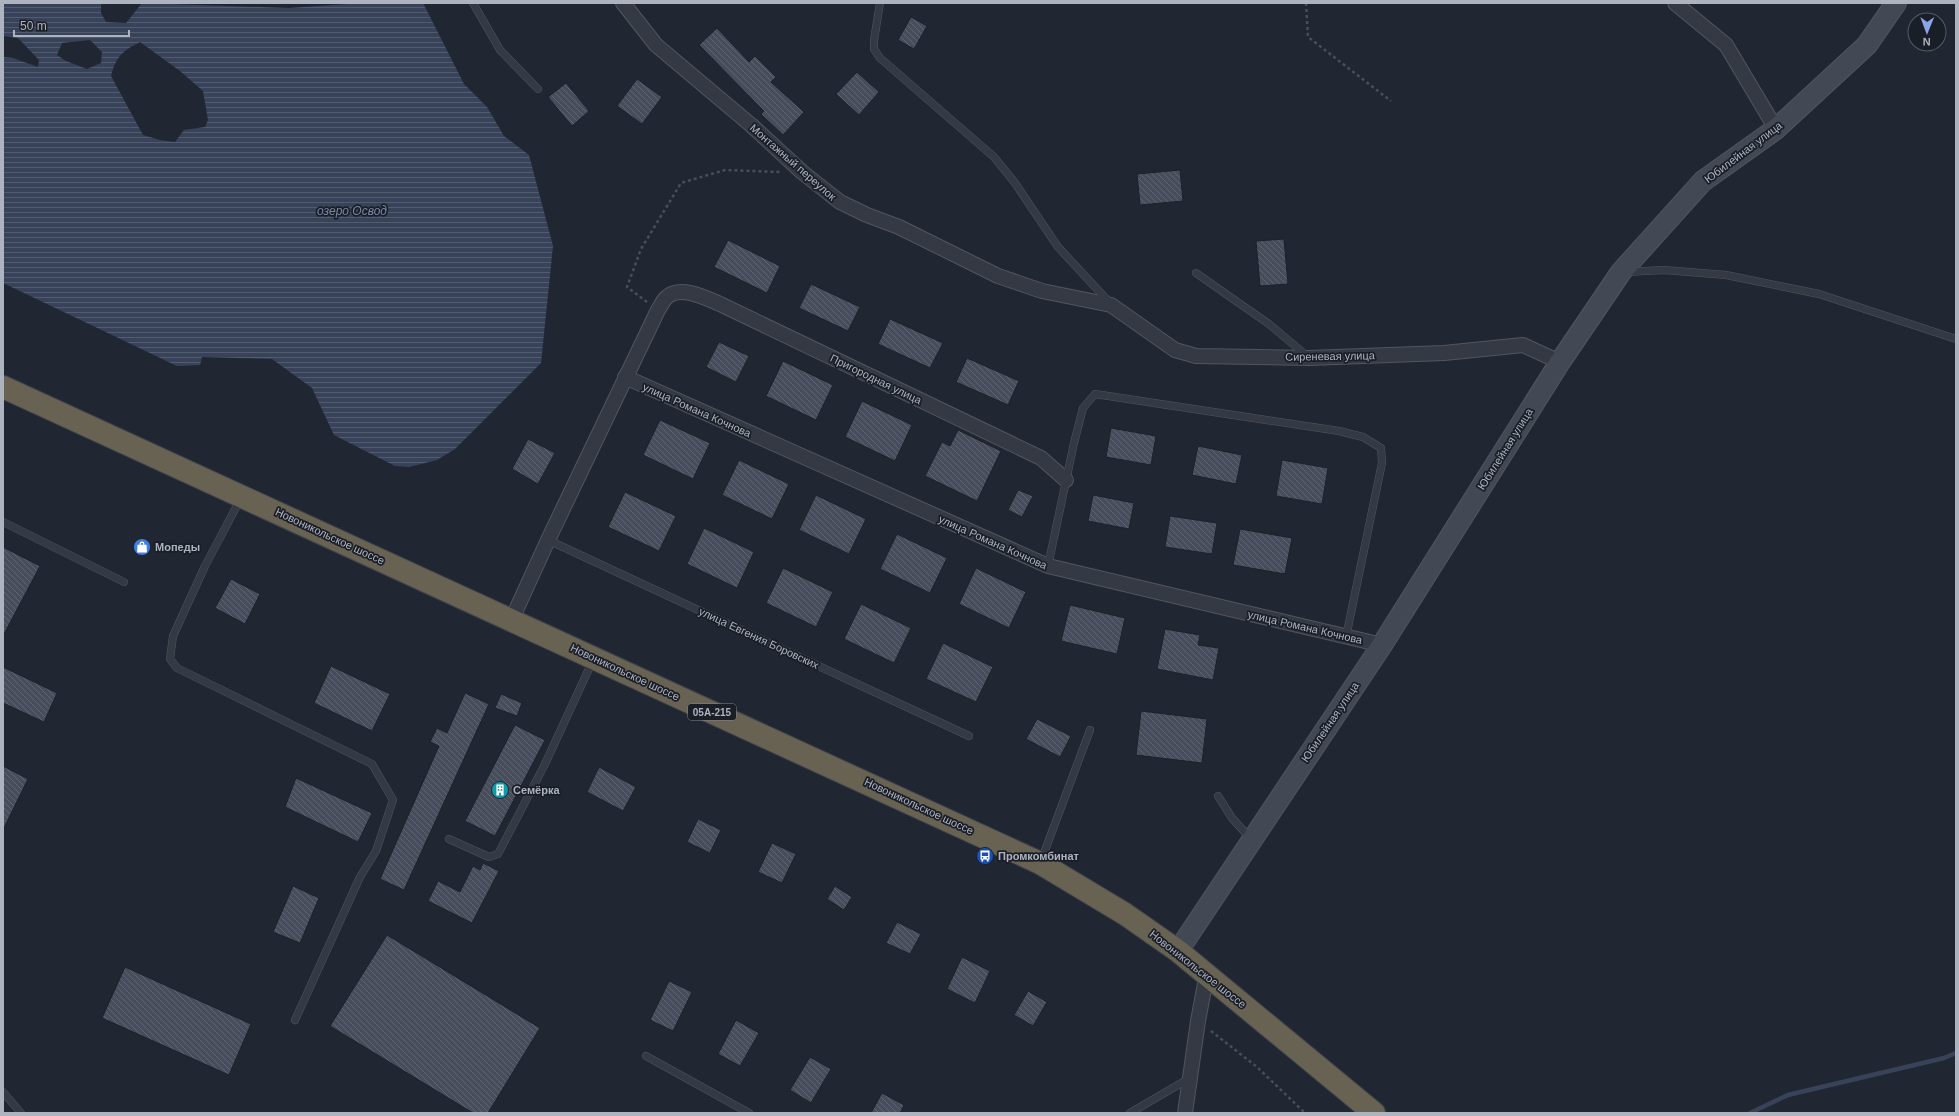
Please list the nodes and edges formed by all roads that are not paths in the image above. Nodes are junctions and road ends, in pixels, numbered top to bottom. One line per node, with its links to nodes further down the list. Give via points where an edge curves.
1 (473, 3): 6 (lane, via 500,50)
2 (623, 3): 10 (street, Монтажный переулок, via 656,45 840,202 899,227 998,276 1042,291)
3 (880, 3): 10 (lane, via 874,49 880,58 994,157 1058,246)
4 (1674, 3): 7 (street, via 1726,45)
5 (1896, 3): 7 (street, Юбилейная улица, via 1867,45)
6 (538, 89)
7 (1776, 129): 8 (street, Юбилейная улица, via 1704,181)
8 (1621, 272): 11 (lane, via 1664,270 1726,275 1819,294); 13 (street, Юбилейная улица)
9 (1196, 273): 12 (lane, via 1269,324)
10 (1111, 305): 12 (street, Сиреневая улица, via 1175,350 1196,356)
11 (1956, 339)
12 (1309, 358): 13 (street, Сиреневая улица, via 1444,354 1523,345)
13 (1560, 362): 24 (street, Юбилейная улица)
14 (625, 377): 16 (street, Пригородная улица, via 667,297 679,292 699,296 1041,458); 19 (street); 20 (street, улица Романа Кочнова)
15 (3, 387): 17 (highway, Новоникольское шоссе / 05А-215)
16 (1066, 480): 20 (lane); 23 (lane, via 1084,408 1095,394 1363,437 1381,448 1382,463)
17 (242, 496): 22 (highway, Новоникольское шоссе / 05А-215); 34 (lane, via 205,566 173,636 170,659 177,668 372,764 392,800 376,851 360,877)
18 (3, 522): 21 (lane)
19 (548, 540): 22 (street); 27 (lane, улица Евгения Боровских)
20 (1048, 566): 23 (street, улица Романа Кочнова)
21 (124, 582)
22 (512, 620): 25 (highway, Новоникольское шоссе / 05А-215)
23 (1346, 637): 24 (street, улица Романа Кочнова)
24 (1382, 645): 30 (street, Юбилейная улица)
25 (594, 658): 29 (lane, via 545,764 498,854 489,857); 31 (highway, Новоникольское шоссе / 05А-215)
26 (1090, 730): 31 (lane)
27 (969, 736)
28 (1218, 796): 30 (lane, via 1232,818)
29 (449, 839)
30 (1251, 839): 32 (street, Юбилейная улица)
31 (1040, 863): 32 (highway, Новоникольское шоссе / 05А-215, via 1125,914)
32 (1178, 951): 33 (highway, Новоникольское шоссе / 05А-215)
33 (1207, 973): 36 (street); 42 (highway, Новоникольское шоссе / 05А-215)
34 (295, 1020)
35 (646, 1056): 39 (lane)
36 (1190, 1078): 40 (lane); 41 (street)
37 (3, 1092): 38 (lane)
38 (21, 1113)
39 (749, 1113)
40 (1130, 1113)
41 (1185, 1113)
42 (1374, 1113)

